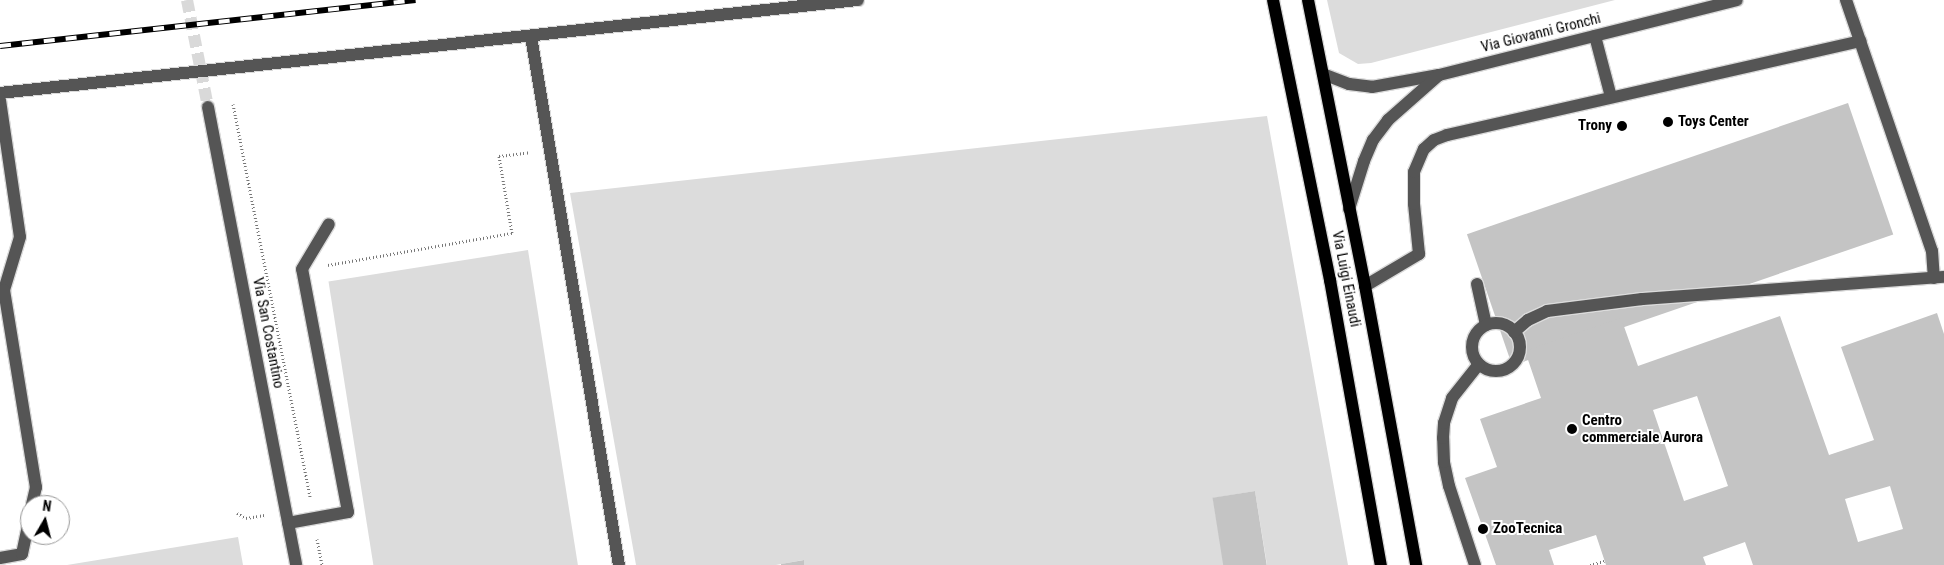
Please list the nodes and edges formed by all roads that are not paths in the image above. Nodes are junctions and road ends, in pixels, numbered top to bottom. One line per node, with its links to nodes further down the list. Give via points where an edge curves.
1 (858, 0): 6 (street)
2 (1273, 0): 29 (main road, Via Luigi Einaudi, via 1330,280)
3 (1308, 0): 9 (main road, Via Luigi Einaudi)
4 (1737, 0): 7 (street, Via Giovanni Gronchi)
5 (1846, 0): 8 (street)
6 (531, 36): 11 (street); 28 (street)
7 (1595, 36): 10 (street, Via Giovanni Gronchi); 12 (street)
8 (1860, 41): 12 (street); 17 (street)
9 (1323, 74): 10 (street, Via Giovanni Gronchi, via 1349,84 1372,87); 15 (main road, Via Luigi Einaudi)
10 (1440, 75): 15 (street, Via Giovanni Gronchi, via 1388,120 1373,140)
11 (0, 93)
12 (1611, 97): 19 (street, via 1434,140 1424,149 1412,186 1419,254)
13 (0, 100): 23 (street, via 20,237 4,290 36,487)
14 (208, 107): 24 (street, Via San Costantino)
15 (1349, 209): 19 (main road, Via Luigi Einaudi)
16 (329, 224): 24 (street, via 302,269 348,512)
17 (1939, 277): 21 (street, via 1642,299 1537,314)
18 (1477, 284): 20 (street)
19 (1365, 286): 30 (main road, Via Luigi Einaudi)
20 (1486, 325): 21 (street, via 1502,324); 22 (street, via 1472,342 1474,358)
21 (1514, 332): 22 (street, via 1520,347 1514,362 1501,370)
22 (1479, 364): 31 (street, via 1452,398 1443,438 1449,486)
23 (34, 495)
24 (287, 517): 27 (street, Via San Costantino)
25 (24, 545): 26 (street, via 22,554)
26 (0, 558)
27 (296, 565)
28 (619, 565)
29 (1381, 565)
30 (1416, 565)
31 (1475, 565)

